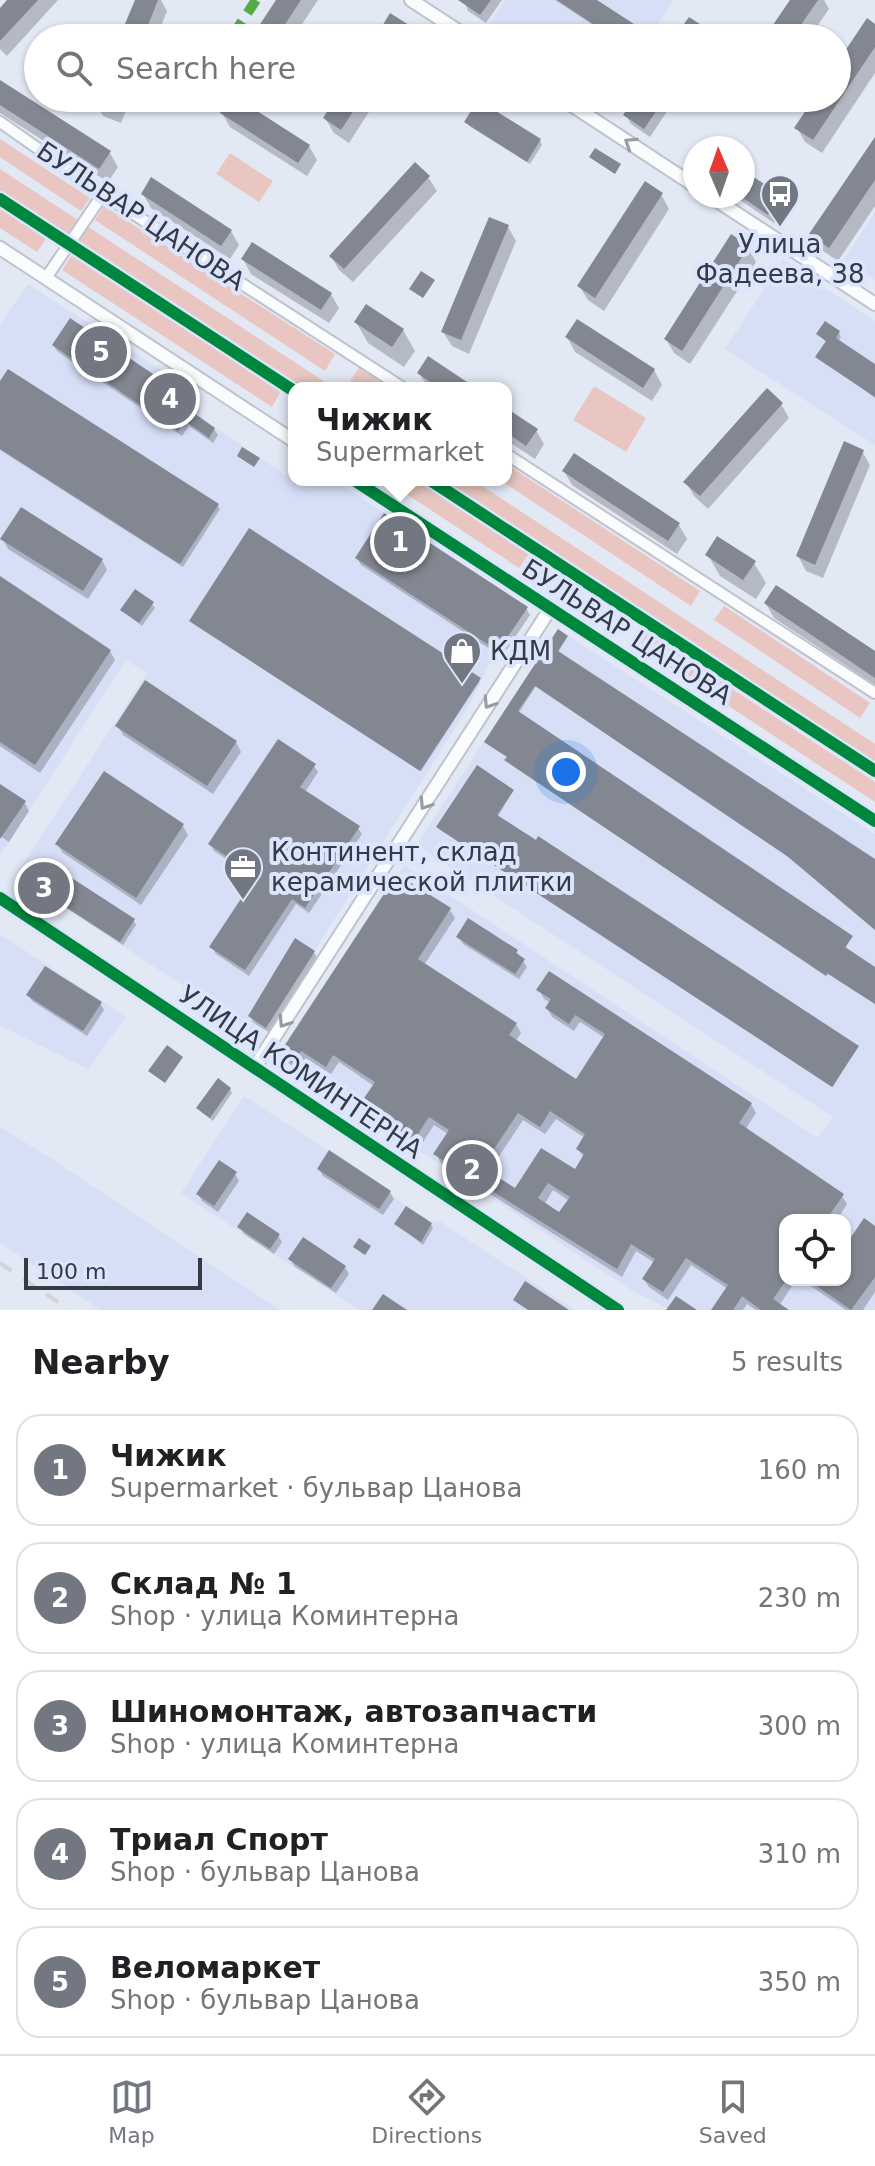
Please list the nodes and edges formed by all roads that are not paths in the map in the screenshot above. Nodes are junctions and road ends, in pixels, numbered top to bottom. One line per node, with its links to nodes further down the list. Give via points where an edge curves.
1 (411, 0): 2 (street)
2 (448, 24)
3 (582, 112): 5 (street, one-way to 3)
4 (0, 122): 6 (street, БУЛЬВАР ЦАНОВА)
5 (683, 178)
6 (103, 194): 9 (street); 11 (street, БУЛЬВАР ЦАНОВА)
7 (728, 208): 10 (street)
8 (0, 248): 9 (street)
9 (46, 278): 12 (street)
10 (875, 304)
11 (394, 382)
12 (288, 437)
13 (512, 458): 16 (street)
14 (363, 486): 15 (street, БУЛЬВАР ЦАНОВА)
15 (550, 609): 17 (street, БУЛЬВАР ЦАНОВА); 19 (street, one-way to 19)
16 (875, 693)
17 (875, 821)
18 (0, 898): 19 (street, УЛИЦА КОМИНТЕРНА)
19 (255, 1067): 20 (street, УЛИЦА КОМИНТЕРНА)
20 (618, 1310)

